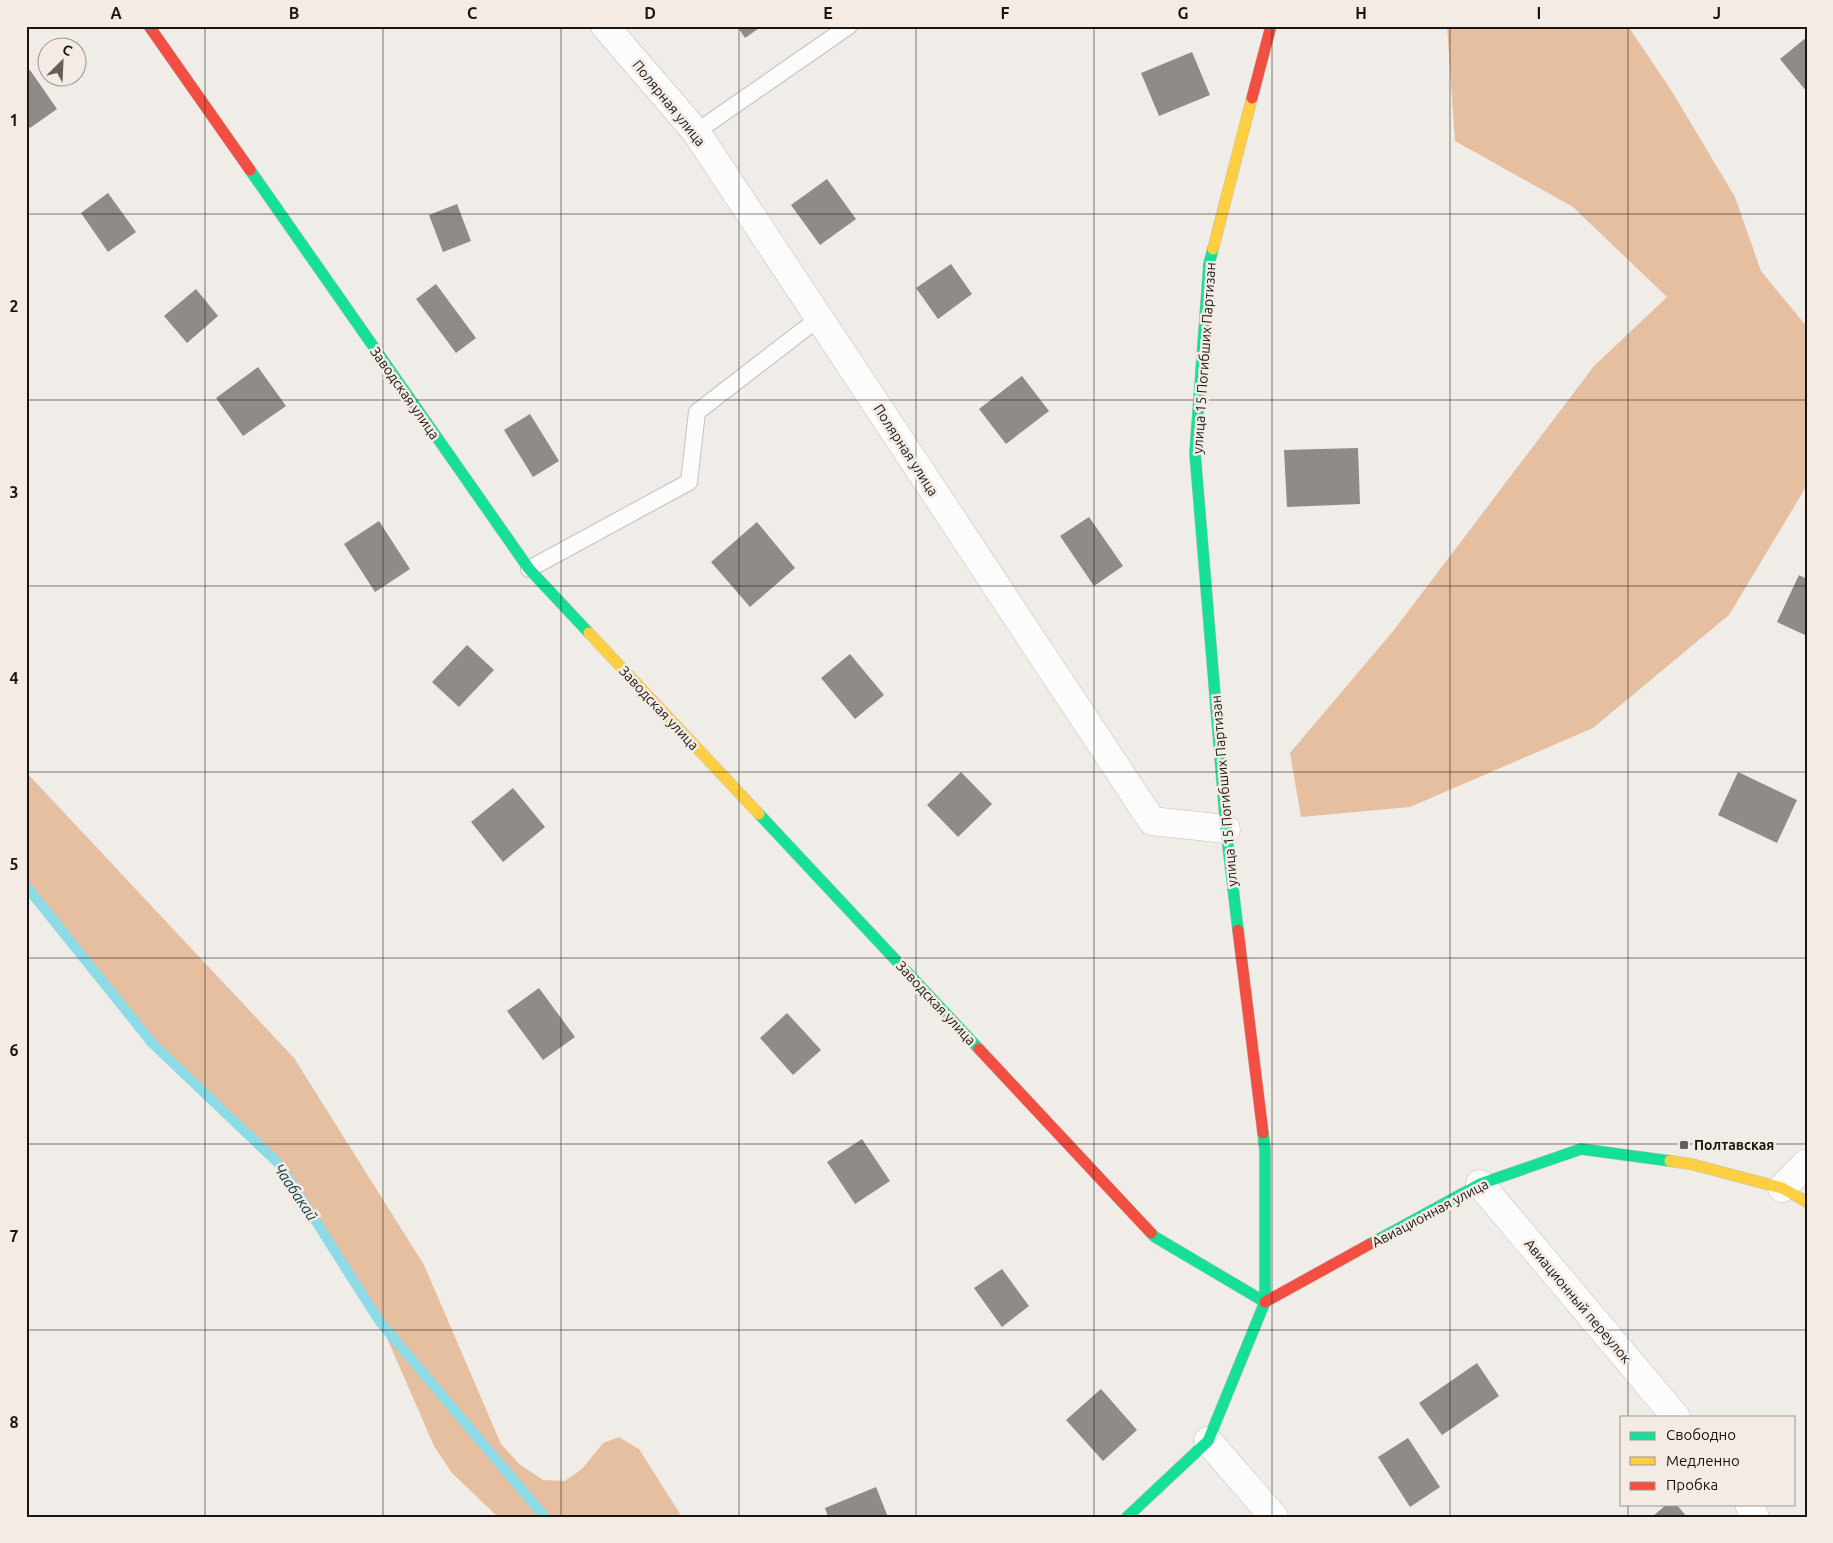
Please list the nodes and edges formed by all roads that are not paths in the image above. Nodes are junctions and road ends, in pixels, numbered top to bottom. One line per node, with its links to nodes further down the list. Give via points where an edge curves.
1 (149, 26): 7 (street, Заводская улица)
2 (605, 26): 5 (street, Полярная улица)
3 (850, 26): 5 (lane)
4 (1271, 26): 8 (street, улица 15 Погибших Партизан, via 1209,264 1195,453)
5 (696, 132): 6 (street, Полярная улица)
6 (819, 318): 7 (lane, via 698,412 689,482); 8 (street, Полярная улица, via 1152,822)
7 (529, 569): 13 (street, Заводская улица, via 1155,1237)
8 (1226, 829): 13 (street, улица 15 Погибших Партизан, via 1264,1150)
9 (1807, 1163): 11 (street)
10 (1480, 1184): 11 (street, Авиационная улица, via 1581,1149 1691,1164); 13 (street, Авиационная улица); 14 (street, Авиационный переулок)
11 (1782, 1188): 12 (street, Авиационная улица)
12 (1807, 1202)
13 (1265, 1302): 15 (street, улица 15 Погибших Партизан)
14 (1675, 1416)
15 (1208, 1441): 16 (street, улица 15 Погибших Партизан); 17 (street)
16 (1127, 1517)
17 (1274, 1517)

